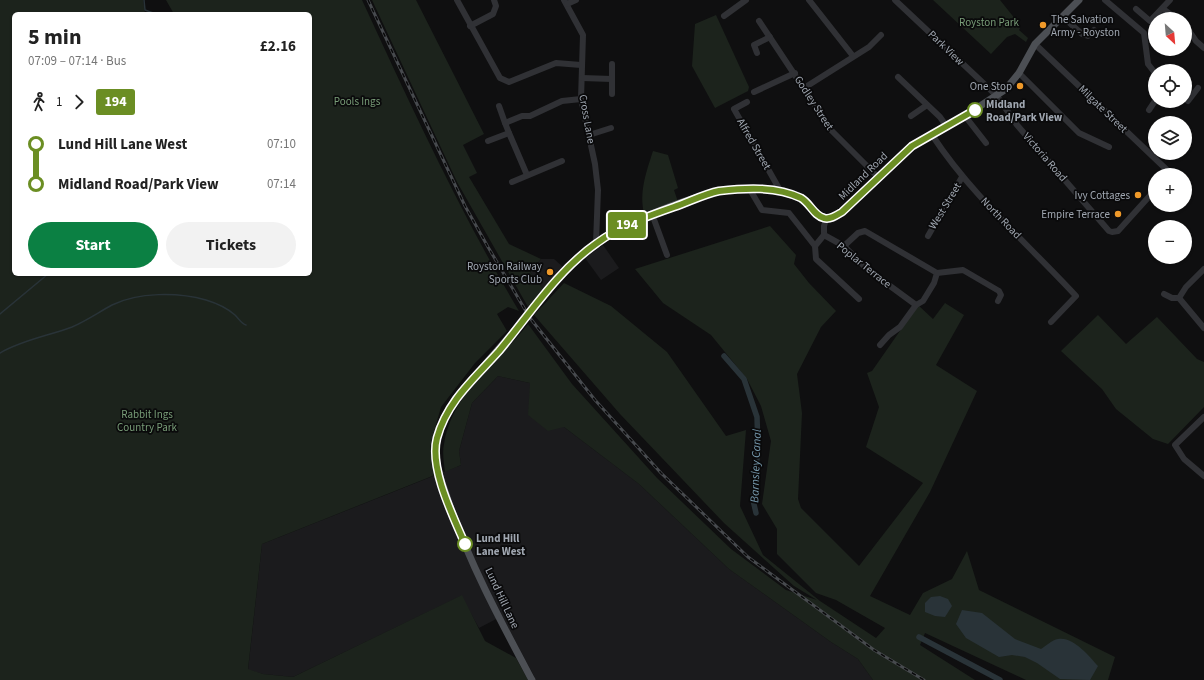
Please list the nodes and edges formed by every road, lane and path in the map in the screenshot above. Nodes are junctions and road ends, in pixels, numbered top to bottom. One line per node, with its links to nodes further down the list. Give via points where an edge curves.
1 (457, 0): 17 (street)
2 (494, 0): 17 (street, via 496,6 493,14)
3 (576, 0): 10 (street)
4 (746, 0): 14 (street)
5 (809, 0): 25 (street)
6 (895, 0): 38 (street, Park View)
7 (1079, 0): 15 (main road, Midland Road)
8 (1105, 0): 27 (street, via 1144,33)
9 (1170, 0): 12 (street)
10 (566, 2): 28 (street, Cross Lane, via 583,35)
11 (1136, 9): 12 (street, via 1150,21)
12 (1163, 9): 13 (street)
13 (1167, 12)
14 (724, 16)
15 (1063, 17): 18 (street, via 1082,34 1088,36); 22 (main road, Midland Road)
16 (759, 22): 21 (street, Godley Street)
17 (470, 26): 28 (street, via 500,78 509,82 556,63)
18 (1094, 30)
19 (881, 35): 25 (street, via 869,47)
20 (1192, 35): 23 (street)
21 (770, 36): 24 (street, via 752,43); 29 (street, Godley Street)
22 (1035, 44): 30 (main road, Midland Road); 56 (street, Milgate Street)
23 (1204, 48)
24 (757, 53)
25 (853, 56): 34 (street)
26 (612, 64): 33 (street)
27 (1148, 64)
28 (581, 65): 32 (street, Cross Lane)
29 (795, 73): 34 (street, Godley Street); 36 (street)
30 (1019, 73): 38 (main road, Midland Road); 54 (street, via 1078,134)
31 (898, 77): 42 (street)
32 (582, 78): 33 (street); 40 (street, Cross Lane)
33 (612, 79): 37 (street)
34 (804, 88): 58 (street, Godley Street, via 832,131)
35 (1198, 88): 39 (street)
36 (754, 92)
37 (612, 94)
38 (997, 96): 45 (main road, Midland Road); 63 (street, Victoria Road, via 1017,125 1112,232 1118,231)
39 (1192, 96)
40 (581, 99): 46 (street, via 562,101 530,116); 50 (street, Cross Lane)
41 (747, 102): 62 (street, Alfred Street, via 734,109)
42 (927, 105): 44 (street); 47 (street)
43 (499, 106): 46 (street)
44 (911, 116)
45 (965, 116): 47 (main road, Midland Road); 53 (street)
46 (505, 122): 49 (street)
47 (947, 127): 51 (main road, Midland Road)
48 (610, 128): 50 (street)
49 (509, 133): 52 (street); 57 (street)
50 (589, 135): 68 (street, Cross Lane, via 598,190)
51 (932, 135): 58 (main road, Midland Road, via 907,149); 59 (street, North Road)
52 (488, 140)
53 (986, 143)
54 (1109, 146)
55 (562, 162): 57 (street)
56 (1165, 168)
57 (527, 175): 60 (street)
58 (878, 177): 65 (main road, Midland Road, via 842,212)
59 (962, 177): 67 (street, West Street); 79 (street, North Road, via 1076,296)
60 (512, 182)
61 (749, 188): 62 (main road); 64 (main road, via 717,192); 69 (street, via 762,210 789,213)
62 (781, 192): 65 (main road, via 801,198)
63 (1148, 198)
64 (652, 214): 68 (main road); 71 (street)
65 (826, 219): 66 (street)
66 (824, 234): 69 (street); 70 (street, Poplar Terrace)
67 (928, 236)
68 (596, 243): 84 (main road, Lund Hill Lane, via 564,273 455,400 437,438 438,472 454,519 496,611)
69 (815, 246): 76 (street, via 816,259)
70 (844, 246): 73 (street, via 858,233 865,231); 78 (street, Poplar Terrace, via 867,269)
71 (668, 255)
72 (1204, 270): 75 (street, via 1186,287)
73 (937, 273): 77 (street, via 963,270 999,290 1001,295); 78 (street, via 923,301)
74 (1164, 294): 75 (street)
75 (1179, 298): 80 (street)
76 (859, 299)
77 (998, 300)
78 (916, 305): 81 (street, via 900,327)
79 (1051, 322)
80 (1204, 328)
81 (880, 346)
82 (1204, 417): 83 (street, via 1175,445 1184,459)
83 (1204, 476)
84 (532, 680)

